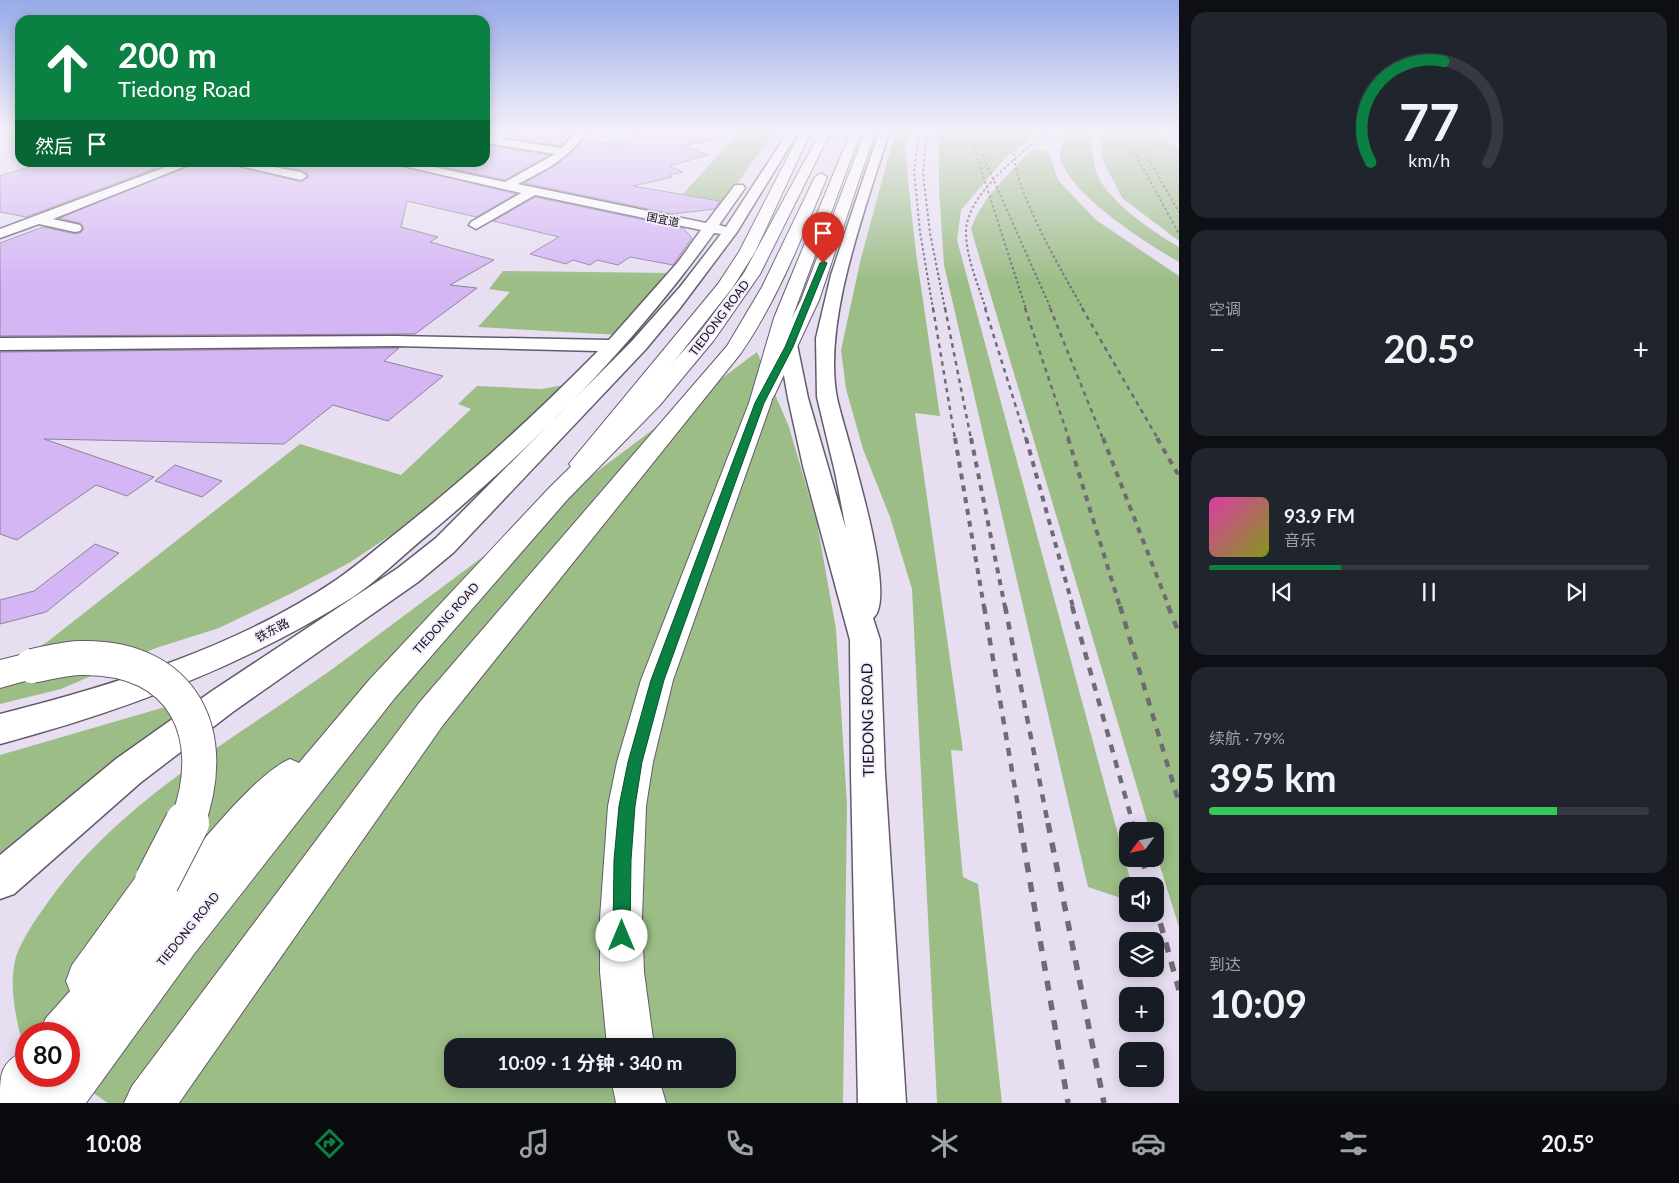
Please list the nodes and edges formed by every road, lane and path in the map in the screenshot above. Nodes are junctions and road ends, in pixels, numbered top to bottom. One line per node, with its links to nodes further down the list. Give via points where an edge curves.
1 (131, 180): 17 (street)
2 (143, 180): 15 (street)
3 (480, 180): 13 (street, 国宜道)
4 (515, 180): 13 (street)
5 (744, 180): 19 (street)
6 (761, 180): 20 (street)
7 (779, 180): 27 (main road, via 746,252 725,287)
8 (800, 180): 27 (main road, TIEDONG ROAD, via 752,274 707,336 652,400)
9 (819, 180): 39 (main road, TIEDONG ROAD, via 785,260 759,311 734,349 431,714)
10 (839, 180): 22 (main road)
11 (853, 180): 22 (main road, via 813,291)
12 (869, 180): 29 (street, via 842,265 825,338 827,397 864,556)
13 (506, 186): 14 (street, 国宜道)
14 (533, 191): 16 (street); 19 (street, 国宜道)
15 (40, 220): 17 (street); 18 (street)
16 (476, 225)
17 (8, 226): 21 (street)
18 (75, 228)
19 (709, 228): 20 (street, 国宜道); 24 (street)
20 (730, 231): 26 (street, via 640,345)
21 (0, 234)
22 (786, 332): 25 (main road); 25 (main road); 29 (street, TIEDONG ROAD, via 815,466)
23 (0, 344): 24 (street, via 395,341)
24 (614, 346): 28 (street, via 463,493)
25 (760, 403): 37 (main road, via 657,680 635,762 627,806 623,860 622,972)
26 (515, 473): 28 (street, 铁东路); 33 (street, via 445,545 408,575 128,771)
27 (558, 494): 31 (main road, TIEDONG ROAD)
28 (342, 590): 32 (street, 铁东路, via 278,628 175,675 104,700)
29 (865, 640): 41 (street, TIEDONG ROAD)
30 (0, 674): 34 (main road, bridge, via 82,658 120,661 155,676 186,704 193,720 198,748 195,797 179,844 158,881)
31 (382, 689): 35 (main road, via 316,750 250,818); 36 (main road, TIEDONG ROAD, via 179,939)
32 (0, 729)
33 (0, 880)
34 (61, 1022)
35 (72, 1022)
36 (80, 1035)
37 (629, 1038)
38 (637, 1088): 40 (main road)
39 (149, 1103)
40 (641, 1103)
41 (882, 1103)

